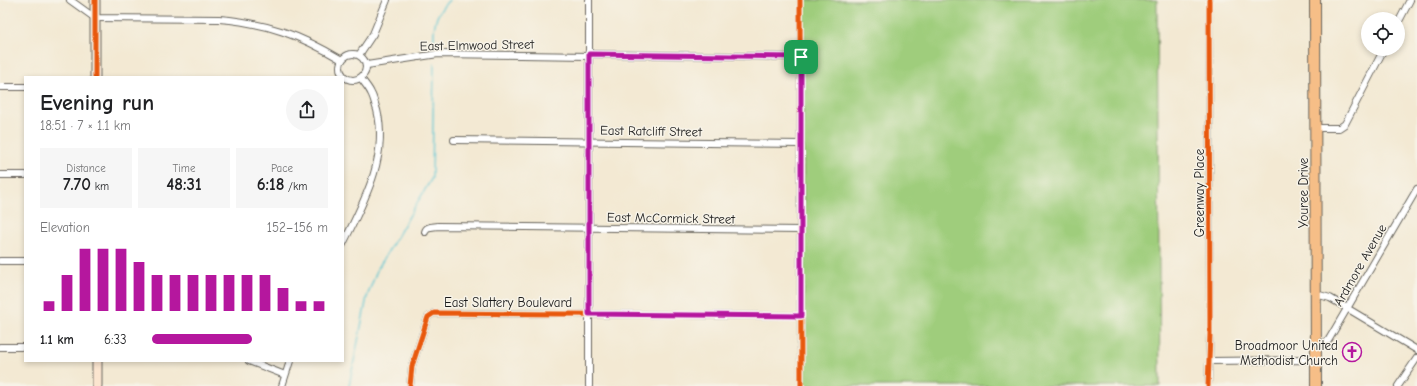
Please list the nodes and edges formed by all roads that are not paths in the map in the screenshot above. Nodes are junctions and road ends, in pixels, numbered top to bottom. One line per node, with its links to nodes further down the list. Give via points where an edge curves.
1 (70, 0): 10 (street)
2 (95, 0): 10 (street)
3 (387, 0): 11 (street, via 373,34)
4 (589, 0): 12 (street)
5 (800, 0): 14 (street)
6 (1209, 0): 46 (street, Greenway Place)
7 (1316, 0): 23 (main road, Youree Drive)
8 (1410, 0): 9 (street)
9 (1404, 12)
10 (95, 18): 15 (street, via 218,19 250,22 299,37); 17 (street)
11 (359, 55): 15 (street, via 348,54); 16 (street)
12 (589, 55): 14 (street, East Elmwood Street); 16 (street, East Elmwood Street, via 438,54); 25 (street)
13 (1380, 56): 23 (street, via 1345,124 1339,128)
14 (801, 57): 26 (street)
15 (342, 60): 18 (street, via 340,70)
16 (367, 65): 19 (street, via 366,73)
17 (96, 76)
18 (343, 76)
19 (361, 78): 20 (street); 33 (street, via 371,93 378,115 380,140 368,191)
20 (344, 79)
21 (0, 87): 22 (street)
22 (24, 87)
23 (1316, 128): 36 (main road, Youree Drive)
24 (454, 140): 25 (street, East Ratcliff Street)
25 (589, 142): 26 (street, East Ratcliff Street); 30 (street)
26 (801, 144): 31 (street)
27 (0, 175): 28 (street)
28 (24, 175)
29 (1417, 189): 37 (street, Ardmore Avenue)
30 (589, 228): 31 (street, East McCormick Street); 32 (street, East McCormick Street, via 438,226 428,227); 38 (street)
31 (801, 230): 39 (street)
32 (424, 232)
33 (344, 242)
34 (0, 261): 35 (street)
35 (24, 261)
36 (1316, 294): 37 (street, via 1330,298); 40 (main road, Youree Drive)
37 (1347, 308): 40 (street, Ardmore Avenue, via 1328,341); 43 (street)
38 (589, 314): 39 (street, East Slattery Boulevard); 53 (street, East Slattery Boulevard, via 431,315 413,361); 54 (street)
39 (801, 316): 55 (street)
40 (1316, 346): 45 (main road, Youree Drive)
41 (0, 347): 42 (street)
42 (24, 347)
43 (1417, 350)
44 (1417, 358): 58 (street)
45 (1316, 360): 46 (street); 57 (main road, Youree Drive)
46 (1210, 361): 56 (street, Greenway Place)
47 (97, 362): 51 (street)
48 (251, 362): 50 (street)
49 (290, 362): 50 (street)
50 (285, 375): 52 (street)
51 (97, 386)
52 (282, 386)
53 (410, 386)
54 (590, 386)
55 (801, 386)
56 (1208, 386)
57 (1316, 386)
58 (1398, 386)

